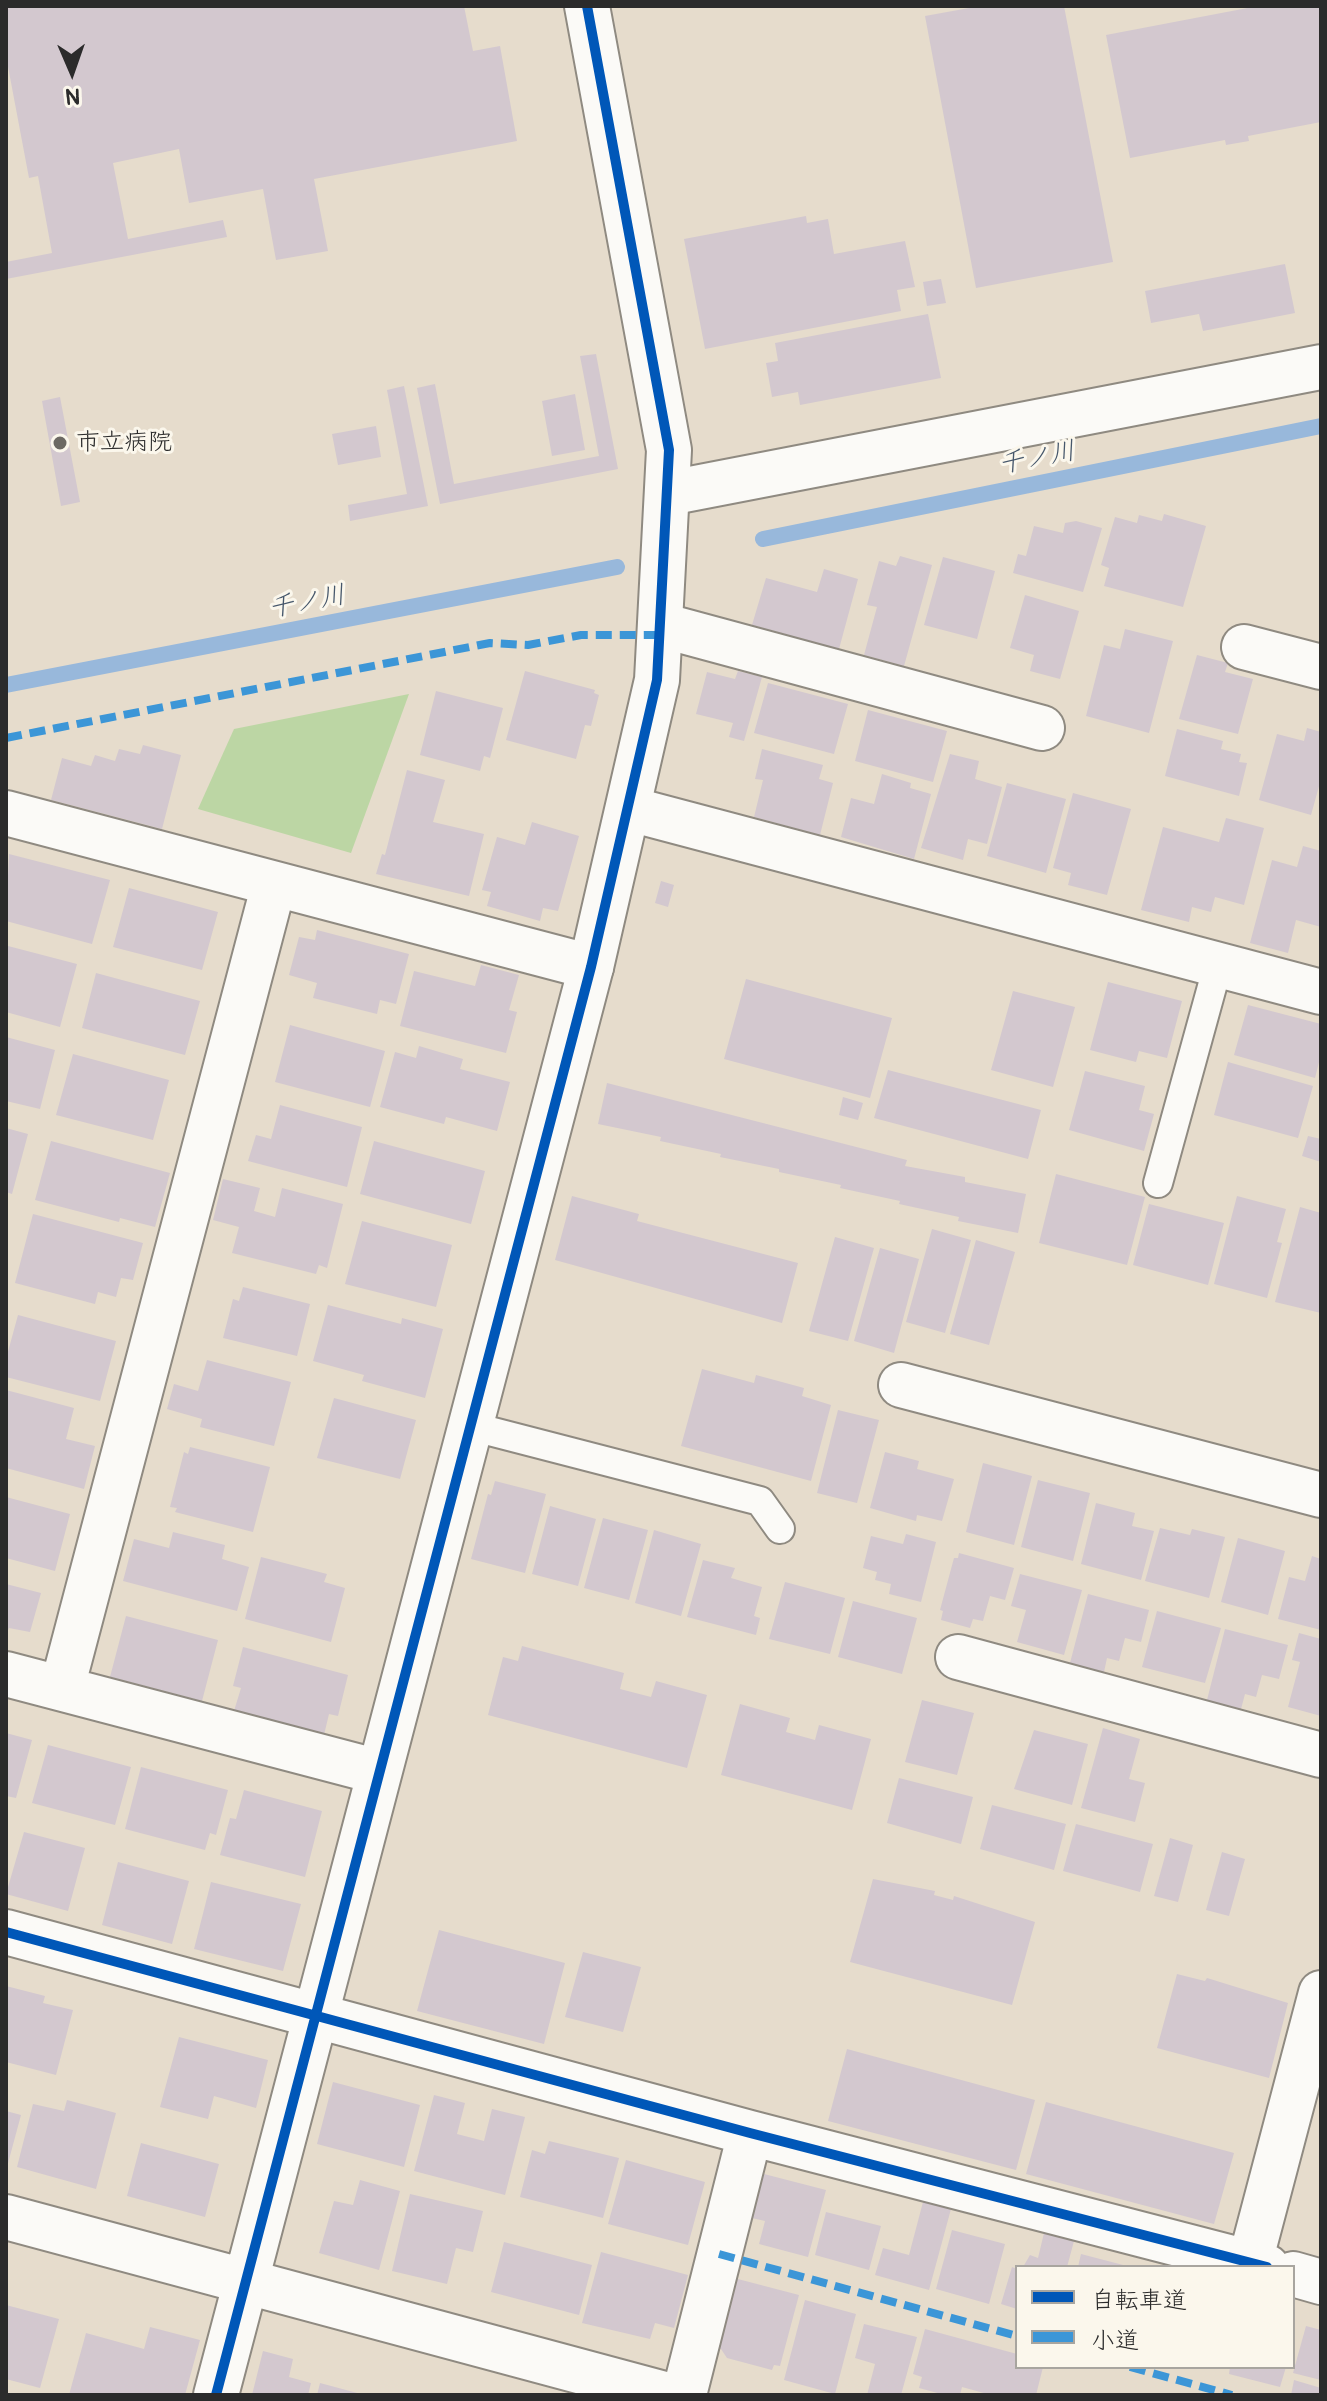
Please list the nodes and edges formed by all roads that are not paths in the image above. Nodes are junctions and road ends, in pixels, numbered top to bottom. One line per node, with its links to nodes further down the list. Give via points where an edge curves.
1 (587, 6): 3 (street, via 669,450)
2 (1321, 367): 3 (street)
3 (669, 493): 4 (street)
4 (661, 625): 7 (street); 8 (street, via 657,680)
5 (1244, 647): 6 (street)
6 (1321, 667)
7 (1042, 728)
8 (630, 809): 11 (street); 12 (street)
9 (6, 813): 10 (street)
10 (274, 884): 12 (street); 21 (street)
11 (1218, 965): 13 (street); 14 (lane)
12 (591, 967): 16 (street)
13 (1321, 992)
14 (1158, 1183)
15 (901, 1385): 17 (street)
16 (470, 1426): 18 (lane, via 760,1501); 23 (street)
17 (1321, 1495)
18 (780, 1529)
19 (958, 1657): 22 (street)
20 (6, 1674): 21 (street)
21 (62, 1688): 23 (street)
22 (1321, 1755)
23 (379, 1772): 26 (street)
24 (6, 1932): 26 (street)
25 (1321, 1993): 29 (street)
26 (315, 2014): 27 (street); 31 (street)
27 (750, 2133): 29 (street); 35 (street)
28 (6, 2217): 31 (street)
29 (1258, 2265)
30 (1295, 2275): 32 (street)
31 (246, 2281): 33 (street); 34 (street)
32 (1321, 2282)
33 (216, 2395)
34 (668, 2395)
35 (684, 2395)

